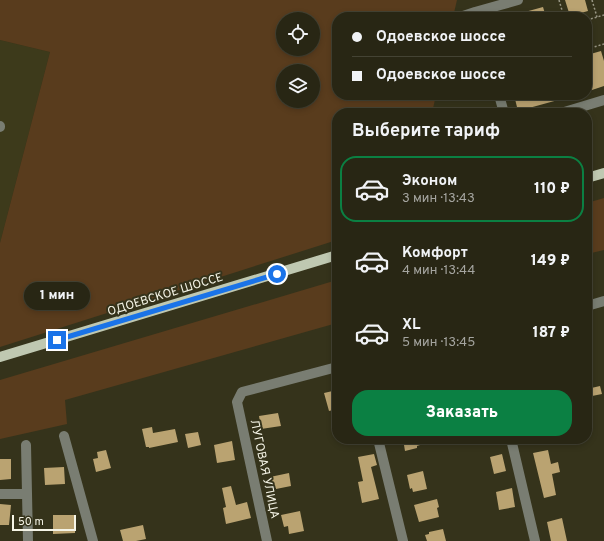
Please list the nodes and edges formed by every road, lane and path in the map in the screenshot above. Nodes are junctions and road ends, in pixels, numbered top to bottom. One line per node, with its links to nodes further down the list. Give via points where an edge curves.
1 (518, 0): 4 (street)
2 (559, 0): 5 (path)
3 (592, 0): 7 (path)
4 (484, 12)
5 (563, 12)
6 (604, 15): 7 (path)
7 (597, 17): 8 (path)
8 (592, 18)
9 (604, 44): 10 (path)
10 (592, 48)
11 (604, 100): 12 (street)
12 (578, 108)
13 (604, 173): 14 (main road)
14 (592, 177)
15 (332, 257): 18 (main road, ОДОЕВСКОЕ ШОССЕ)
16 (604, 301): 17 (street)
17 (592, 305)
18 (0, 357)
19 (332, 368): 28 (street, ЛУГОВАЯ УЛИЦА, via 242,392 238,402)
20 (64, 436): 27 (street)
21 (379, 444): 29 (street)
22 (512, 444): 30 (street)
23 (26, 445): 25 (street)
24 (0, 494): 25 (street)
25 (27, 494): 26 (street)
26 (28, 541)
27 (93, 541)
28 (268, 541)
29 (403, 541)
30 (535, 541)

